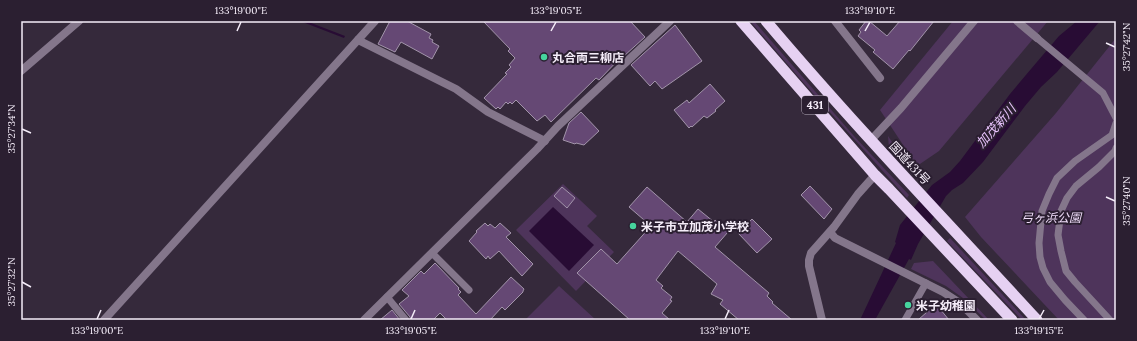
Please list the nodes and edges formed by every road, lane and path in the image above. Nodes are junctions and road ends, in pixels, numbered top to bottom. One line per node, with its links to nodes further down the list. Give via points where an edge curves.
1 (79, 21): 11 (street)
2 (375, 21): 10 (street)
3 (670, 21): 17 (street)
4 (741, 21): 19 (highway, 431)
5 (766, 21): 16 (highway, 国道431号 / 431)
6 (835, 21): 12 (street)
7 (974, 21): 16 (street)
8 (1017, 21): 9 (street)
9 (1037, 38): 13 (lane, via 1103,93)
10 (358, 40): 17 (street, via 456,89 488,112); 25 (street)
11 (21, 71)
12 (880, 78)
13 (1116, 118)
14 (1116, 123): 15 (lane)
15 (1114, 138): 33 (lane, via 1075,161 1058,178 1042,211 1039,243 1043,268 1050,282)
16 (871, 140): 32 (highway, 国道431号 / 431)
17 (545, 141): 21 (street)
18 (1116, 148): 34 (lane, via 1067,198 1061,211 1058,235 1066,271)
19 (875, 175): 20 (street); 31 (highway, 431)
20 (830, 232): 22 (street, via 835,238); 28 (street, via 811,253 808,266)
21 (432, 253): 23 (lane); 24 (street)
22 (926, 283): 29 (lane); 30 (street, via 953,298)
23 (469, 290)
24 (387, 297): 26 (street); 27 (lane)
25 (104, 320)
26 (364, 320)
27 (406, 320)
28 (822, 320)
29 (905, 320)
30 (977, 320)
31 (1012, 320)
32 (1037, 320)
33 (1084, 320)
34 (1110, 320)

